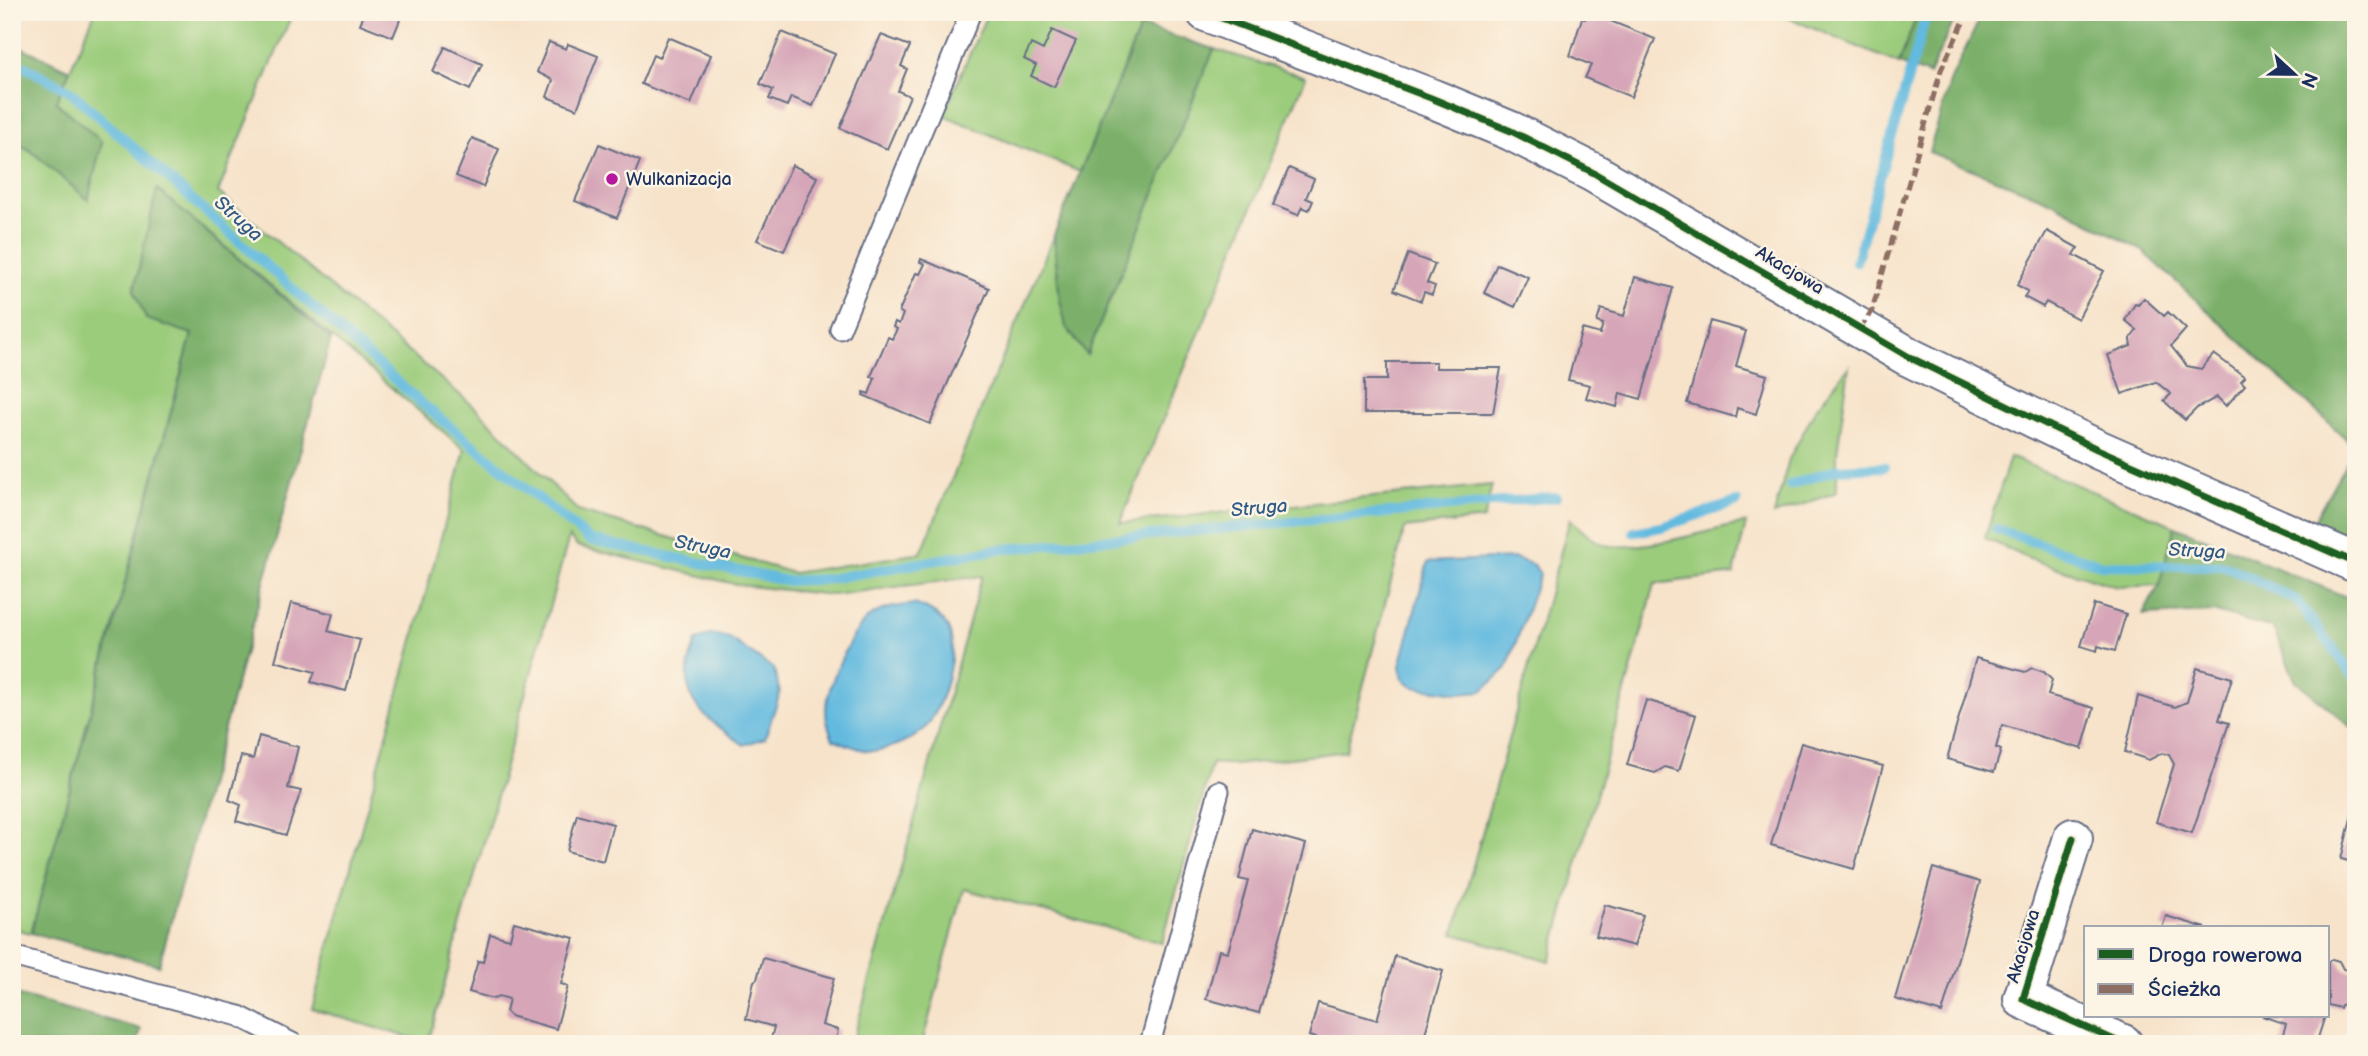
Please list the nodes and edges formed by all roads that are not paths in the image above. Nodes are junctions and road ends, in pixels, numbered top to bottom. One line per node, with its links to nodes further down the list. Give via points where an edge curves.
1 (971, 12): 3 (lane)
2 (1206, 12): 4 (street, Akacjowa, via 1511,131 1594,173 1909,357 2097,449)
3 (840, 329)
4 (2356, 563)
5 (1219, 791): 9 (lane)
6 (2073, 838): 10 (street, Akacjowa, via 2023,999)
7 (12, 956): 8 (lane, via 239,1016)
8 (294, 1044)
9 (1150, 1044)
10 (2123, 1044)

